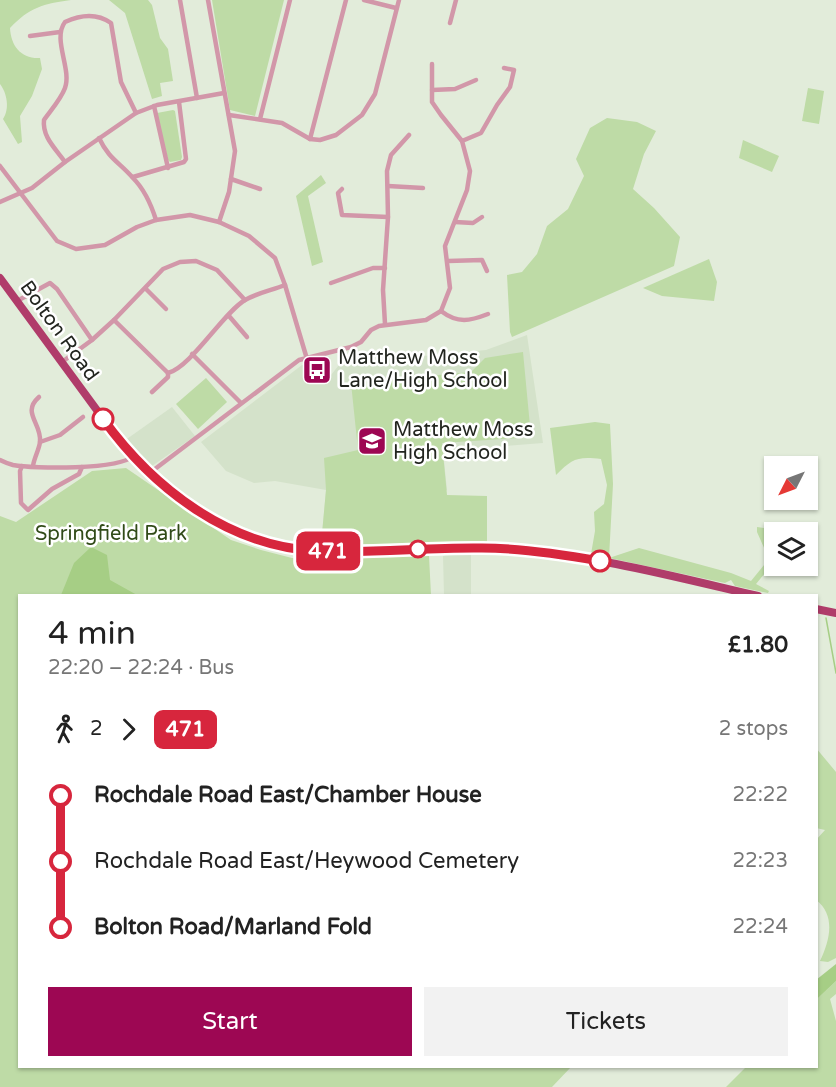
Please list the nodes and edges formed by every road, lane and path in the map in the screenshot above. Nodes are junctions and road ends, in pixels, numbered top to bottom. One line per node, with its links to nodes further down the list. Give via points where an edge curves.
1 (180, 0): 17 (street)
2 (208, 0): 16 (street)
3 (290, 0): 22 (street)
4 (346, 0): 25 (street)
5 (364, 0): 8 (street)
6 (399, 0): 8 (street)
7 (456, 0): 9 (street)
8 (396, 8): 25 (street, via 375,94 362,115 336,135)
9 (450, 23)
10 (60, 32): 11 (street); 20 (street, via 65,22 84,16 101,16 111,23 121,82); 27 (street, via 67,77 44,126)
11 (30, 36)
12 (432, 64): 15 (street)
13 (504, 68): 26 (street, via 514,70 510,87 481,133)
14 (476, 80): 15 (street, via 455,89)
15 (432, 90): 26 (street, via 432,102)
16 (224, 93): 17 (street); 21 (street)
17 (197, 98): 18 (street)
18 (179, 102): 19 (street); 29 (street, via 186,159)
19 (154, 106): 20 (street); 29 (street)
20 (136, 113): 24 (street)
21 (229, 115): 22 (street); 31 (street, via 235,151)
22 (260, 119): 25 (street, via 282,123)
23 (409, 135): 32 (street, via 391,155)
24 (99, 138): 27 (street); 30 (street, via 106,153)
25 (310, 139)
26 (462, 141): 42 (street, via 470,171)
27 (65, 162): 36 (street)
28 (0, 166): 36 (street)
29 (168, 168): 30 (street)
30 (133, 177): 40 (street, via 149,198)
31 (231, 179): 33 (street); 41 (street)
32 (388, 186): 35 (street); 38 (street)
33 (260, 189)
34 (342, 189): 38 (street, via 338,193 342,214)
35 (423, 189)
36 (21, 193): 37 (street); 40 (street, via 57,241 76,249 105,245)
37 (0, 202)
38 (388, 217): 44 (street)
39 (482, 217): 42 (street, via 473,223)
40 (156, 220): 41 (street, via 190,215)
41 (219, 222): 48 (street, via 249,236 275,258)
42 (455, 222): 43 (street, via 445,246)
43 (448, 261): 45 (street, via 482,260); 53 (street, via 450,288)
44 (385, 268): 47 (street, via 373,268); 57 (street)
45 (487, 271)
46 (0, 278): 51 (highway, Bolton Road)
47 (331, 283)
48 (285, 285): 50 (street); 61 (street)
49 (146, 289): 50 (street, via 163,269 196,261 217,270); 52 (street); 56 (street)
50 (245, 300): 55 (street)
51 (17, 301): 59 (street, via 50,283); 62 (highway, Bolton Road)
52 (166, 309)
53 (441, 311): 54 (street, via 458,321); 57 (street, via 426,320)
54 (488, 314)
55 (229, 316): 58 (street); 60 (street)
56 (114, 320): 59 (street); 63 (street)
57 (386, 324): 61 (street, via 370,330 351,347)
58 (247, 337)
59 (92, 340): 62 (street)
60 (192, 354): 63 (street); 66 (street)
61 (307, 359): 66 (street, via 299,360)
62 (62, 362): 69 (highway, Bolton Road)
63 (168, 373): 64 (street)
64 (153, 392)
65 (35, 398): 68 (street, via 31,408)
66 (241, 403): 74 (street)
67 (82, 417): 68 (street, via 60,435)
68 (40, 442): 72 (street)
69 (133, 456): 73 (street, via 124,462); 74 (highway, Bolton Road)
70 (0, 460): 71 (street)
71 (22, 466): 72 (street); 73 (street, via 21,502 28,510 52,489 79,474)
72 (33, 466): 73 (street)
73 (82, 467)
74 (151, 472): 75 (highway, Bolton Road, via 201,513 236,533 286,548 484,548 566,555)
75 (749, 594)
76 (818, 609): 77 (highway)
77 (836, 613)

